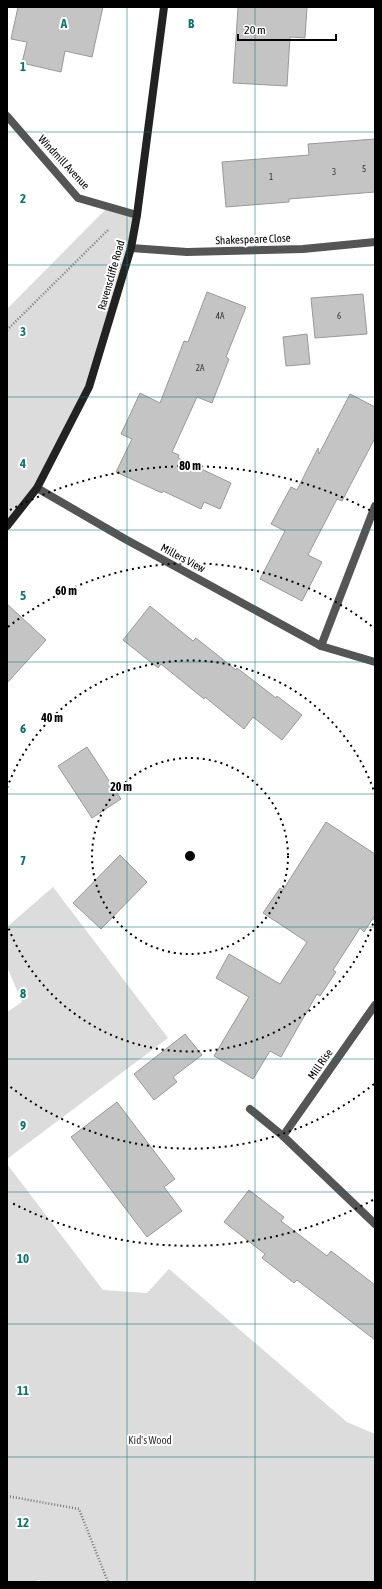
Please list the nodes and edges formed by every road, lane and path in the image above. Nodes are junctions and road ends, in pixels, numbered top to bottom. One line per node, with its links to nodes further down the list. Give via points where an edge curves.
1 (164, 7): 4 (street, Ravenscliffe Road)
2 (7, 116): 3 (street, Windmill Avenue, via 78,198)
3 (126, 212): 4 (street, Windmill Avenue); 7 (path)
4 (137, 215): 6 (street, Ravenscliffe Road)
5 (375, 242): 6 (street, Shakespeare Close, via 303,249 186,252)
6 (131, 248): 8 (street, Ravenscliffe Road, via 89,387)
7 (7, 330)
8 (37, 488): 10 (street, Ravenscliffe Road); 11 (street, Millers View)
9 (375, 506): 11 (street)
10 (7, 526)
11 (321, 646): 12 (street, Millers View)
12 (375, 662)
13 (375, 1005): 15 (street, Mill Rise)
14 (250, 1109): 15 (street)
15 (283, 1136): 16 (street)
16 (375, 1224)
17 (7, 1496): 18 (path, via 78,1509)
18 (108, 1582)

